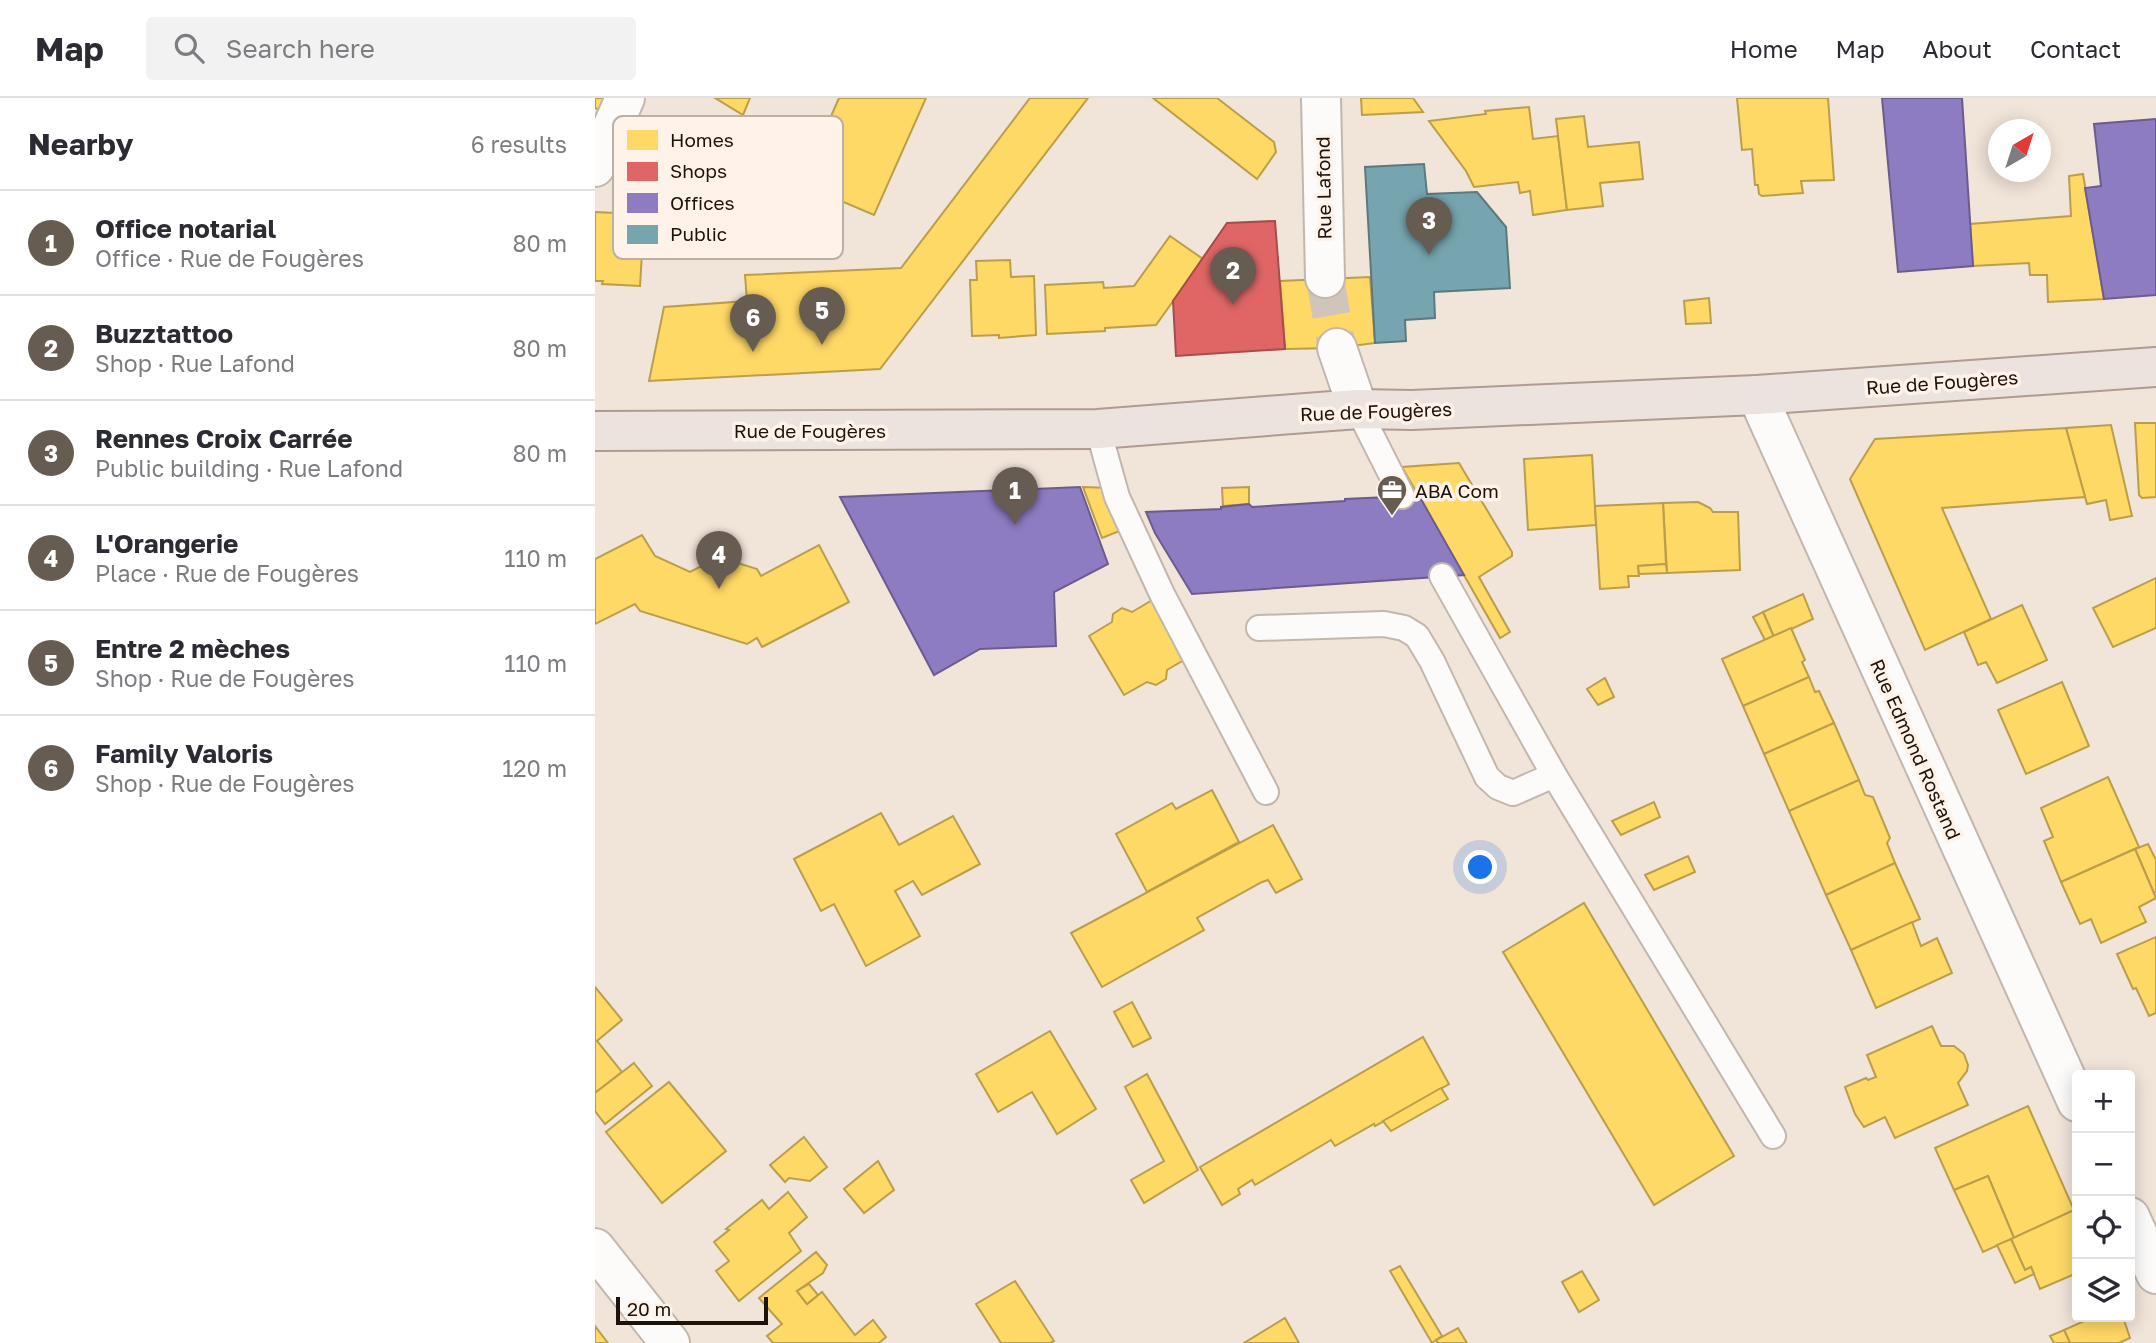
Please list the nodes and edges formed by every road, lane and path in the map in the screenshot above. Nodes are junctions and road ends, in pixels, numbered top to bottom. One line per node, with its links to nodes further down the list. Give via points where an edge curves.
1 (625, 98): 3 (street)
2 (1321, 98): 6 (street, Rue Lafond)
3 (617, 116)
4 (613, 126): 5 (street)
5 (595, 167)
6 (1325, 278)
7 (1337, 348): 10 (street)
8 (2156, 367): 9 (main road, Rue de Fougères)
9 (1757, 395): 10 (main road, Rue de Fougères); 18 (street, Rue Edmond Rostand)
10 (1358, 409): 11 (main road, Rue de Fougères); 13 (lane)
11 (1098, 429): 12 (main road, Rue de Fougères); 17 (lane, via 1117,497 1162,594)
12 (595, 431)
13 (1402, 496)
14 (1442, 576): 16 (lane)
15 (1259, 628): 16 (lane, via 1384,624 1404,628 1417,636 1432,662 1487,777 1513,793)
16 (1554, 775): 19 (lane)
17 (1266, 792)
18 (2072, 1090)
19 (1773, 1136)
20 (2135, 1228): 22 (street)
21 (595, 1248): 23 (street)
22 (2156, 1274)
23 (670, 1343)

